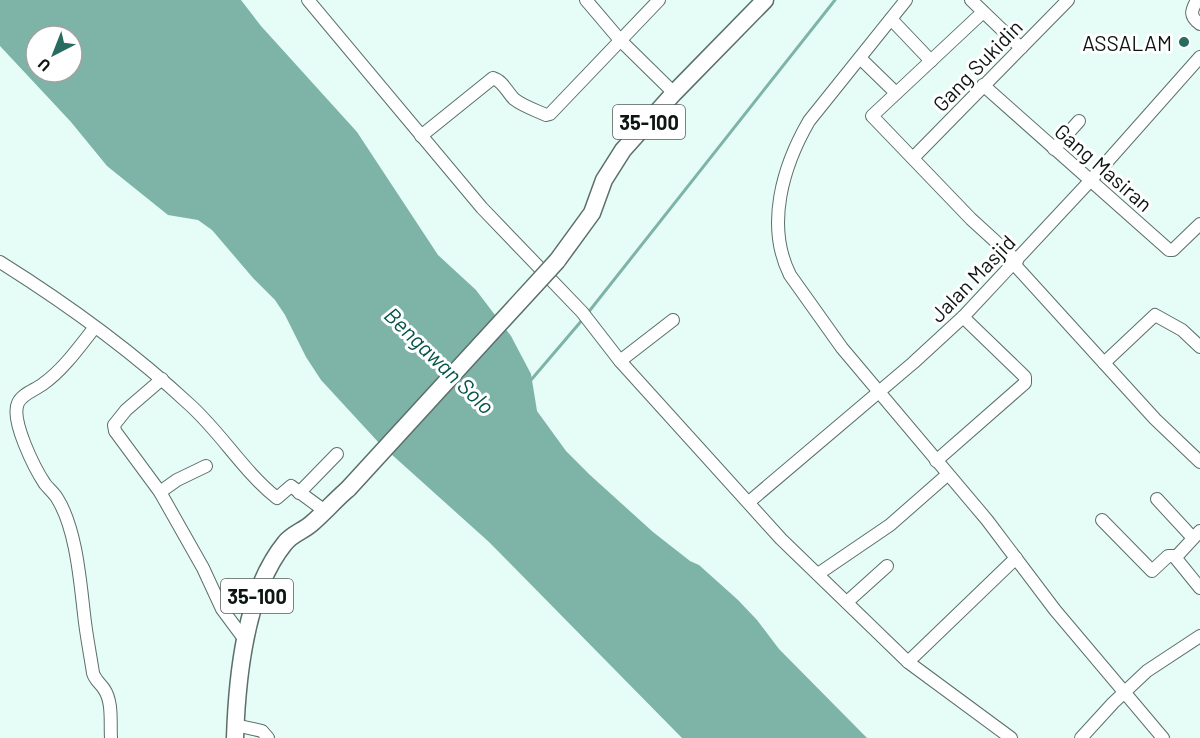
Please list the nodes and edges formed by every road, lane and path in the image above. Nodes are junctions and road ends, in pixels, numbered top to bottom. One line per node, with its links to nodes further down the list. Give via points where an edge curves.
1 (308, 0): 21 (street)
2 (586, 0): 12 (street)
3 (659, 0): 12 (street)
4 (765, 0): 18 (main road, 35-100)
5 (906, 0): 10 (street)
6 (971, 0): 9 (street)
7 (1068, 0): 13 (street, Gang Sukidin)
8 (1197, 0): 11 (street, via 1191,11)
9 (983, 12): 13 (street); 16 (street)
10 (891, 19): 15 (street); 16 (street)
11 (1200, 24)
12 (620, 40): 18 (street); 21 (street, via 550,114 522,104 493,78)
13 (1021, 48): 17 (street, Gang Sukidin)
14 (1200, 57): 24 (street, Jalan Masjid)
15 (860, 58): 19 (street); 35 (street, via 809,121 790,159 780,197 780,247 790,275)
16 (931, 61): 19 (street)
17 (983, 85): 22 (street, Gang Masiran); 23 (street, Gang Sukidin)
18 (674, 93): 45 (main road, 35-100, bridge, via 612,165 592,213 557,261)
19 (896, 93): 23 (street, via 872,116)
20 (1080, 121): 22 (street)
21 (421, 136): 32 (street, via 482,208 591,322)
22 (1054, 149): 24 (street, Gang Masiran)
23 (913, 158): 27 (street)
24 (1090, 181): 25 (street, Gang Masiran, via 1170,250); 27 (street, Jalan Masjid)
25 (1200, 224)
26 (0, 262): 30 (street)
27 (1015, 263): 28 (street, Jalan Masjid); 33 (street)
28 (963, 317): 35 (street, Jalan Masjid); 37 (street, via 1025,377 1025,383)
29 (673, 320): 32 (street)
30 (95, 327): 34 (street); 59 (street, via 46,382 22,397 16,412 29,452 57,498 69,528 93,673 108,698)
31 (1200, 347): 33 (street, via 1182,330 1155,315)
32 (620, 361): 44 (street)
33 (1104, 363): 38 (street)
34 (162, 379): 41 (street, via 114,425); 42 (street, via 192,406 267,490 277,498 291,486)
35 (878, 392): 37 (street); 44 (street, Jalan Masjid)
36 (337, 454): 42 (street)
37 (936, 460): 40 (street)
38 (1200, 462)
39 (206, 466): 41 (street)
40 (947, 475): 49 (street); 51 (street, via 890,525)
41 (159, 492): 55 (street, via 222,609)
42 (299, 493): 45 (street)
43 (1157, 500): 47 (street)
44 (749, 502): 51 (street)
45 (325, 511): 55 (main road, 35-100, via 285,543 267,572)
46 (1102, 520): 48 (street, via 1152,571 1168,556)
47 (1196, 535): 48 (street)
48 (1176, 557): 52 (street)
49 (1016, 558): 56 (street); 57 (street)
50 (887, 566): 53 (street)
51 (818, 574): 53 (street)
52 (1200, 588)
53 (846, 602): 56 (street)
54 (1200, 636): 57 (street, via 1147,671)
55 (245, 640): 58 (main road, 35-100)
56 (908, 662): 61 (street)
57 (1125, 691): 62 (street); 63 (street)
58 (235, 732): 60 (street, via 262,731)
59 (111, 738)
60 (268, 738)
61 (1011, 738)
62 (1081, 738)
63 (1163, 738)

